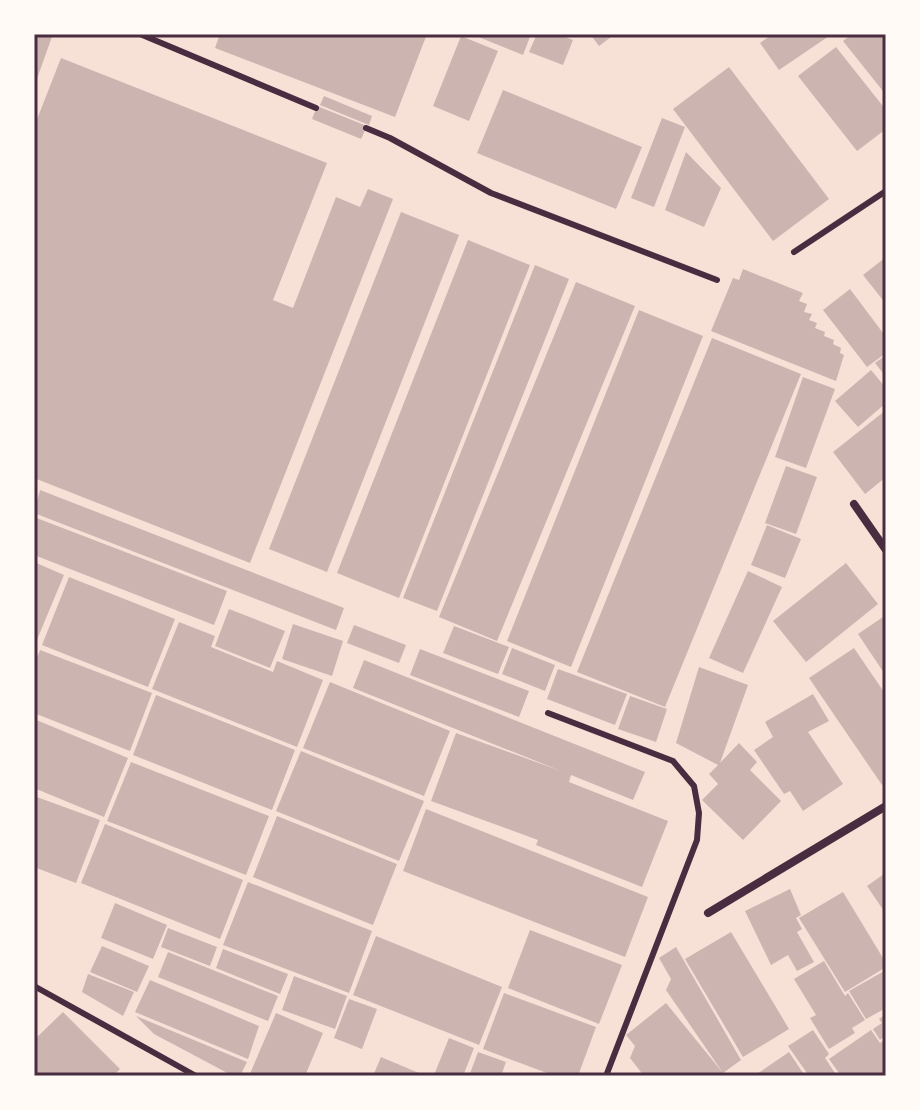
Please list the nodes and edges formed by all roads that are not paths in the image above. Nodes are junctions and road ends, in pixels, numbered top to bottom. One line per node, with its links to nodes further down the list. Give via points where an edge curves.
1 (140, 34): 2 (lane)
2 (316, 108)
3 (366, 128): 6 (lane, via 491,193)
4 (886, 191): 5 (lane)
5 (794, 252)
6 (717, 280)
7 (854, 504): 8 (street)
8 (886, 550)
9 (548, 713): 14 (lane, via 673,761 694,786 699,813 697,840)
10 (886, 806): 11 (street)
11 (708, 913)
12 (34, 986): 13 (lane)
13 (196, 1076)
14 (606, 1076)

